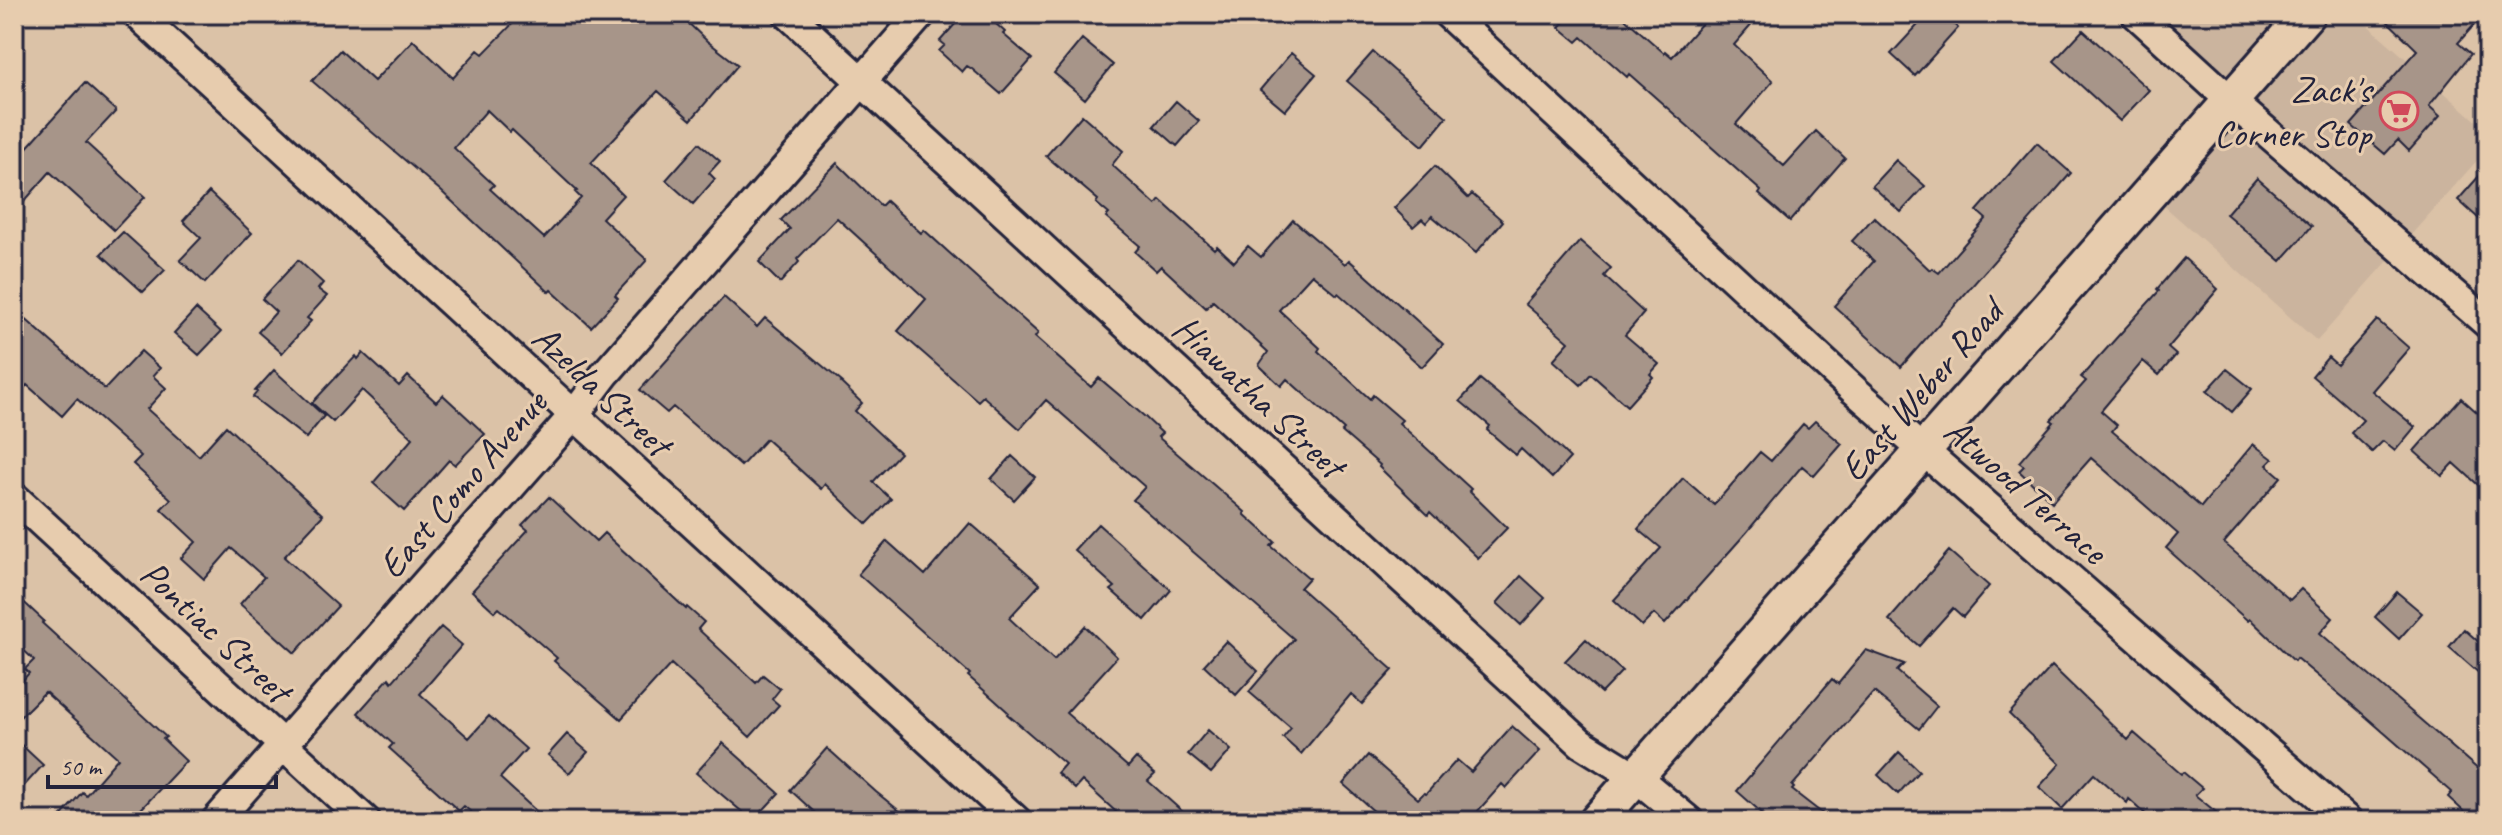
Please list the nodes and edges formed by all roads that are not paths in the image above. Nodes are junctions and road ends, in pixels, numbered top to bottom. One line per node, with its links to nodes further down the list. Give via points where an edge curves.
1 (137, 14): 10 (street, Azelda Street)
2 (788, 14): 7 (street, Hiawatha Street)
3 (921, 14): 7 (street, East Como Avenue)
4 (1448, 14): 11 (street, Atwood Terrace)
5 (2136, 14): 8 (street)
6 (2307, 14): 8 (street, East Weber Road)
7 (862, 82): 10 (street, East Como Avenue); 14 (street, Hiawatha Street, via 1581,743)
8 (2231, 101): 9 (street); 11 (street, East Weber Road)
9 (2488, 324)
10 (574, 415): 13 (street, East Como Avenue); 17 (street, Azelda Street)
11 (1923, 450): 14 (street, East Weber Road); 20 (street, Atwood Terrace)
12 (14, 497): 13 (street, Pontiac Street)
13 (283, 744): 15 (street, East Como Avenue); 16 (street, Pontiac Street)
14 (1636, 777): 18 (street, East Weber Road); 19 (street, Hiawatha Street)
15 (216, 821)
16 (366, 821)
17 (1017, 821)
18 (1597, 821)
19 (1689, 821)
20 (2348, 821)

